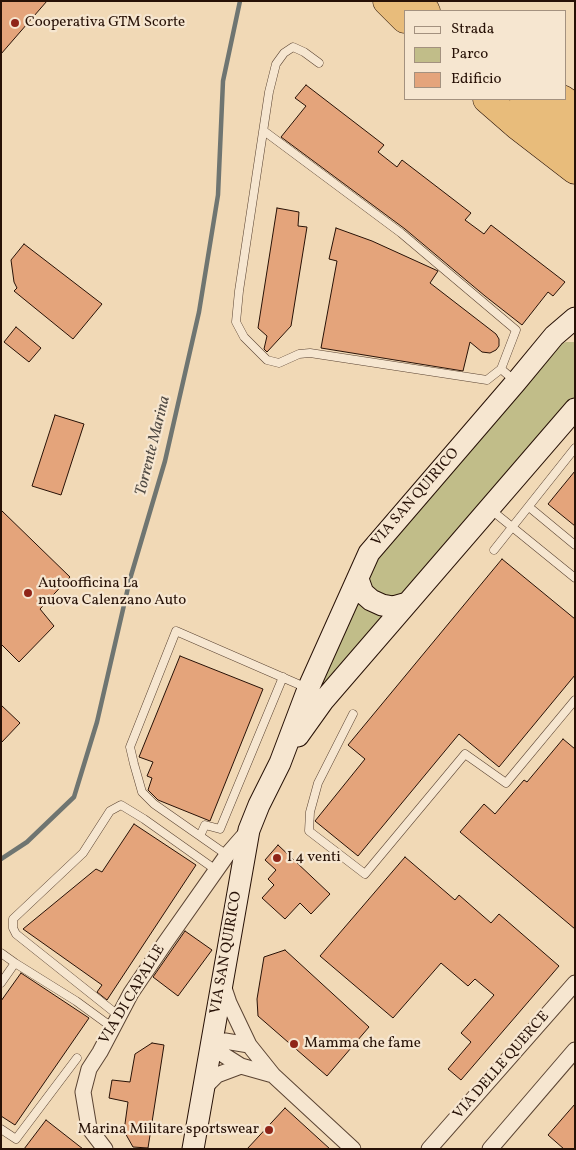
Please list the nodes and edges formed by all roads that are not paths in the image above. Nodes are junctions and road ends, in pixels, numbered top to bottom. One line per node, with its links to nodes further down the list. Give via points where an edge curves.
1 (387, 1): 6 (highway)
2 (398, 1): 4 (highway)
3 (410, 1): 5 (highway)
4 (410, 10)
5 (424, 10)
6 (404, 18)
7 (319, 64): 12 (lane, via 293,47 284,53 276,64)
8 (488, 100): 14 (highway)
9 (525, 100): 13 (highway)
10 (563, 100): 11 (highway)
11 (575, 108)
12 (264, 131): 17 (lane, via 401,233 516,330); 17 (lane, via 236,322 244,337 267,360 279,363 310,353 487,380)
13 (575, 138)
14 (575, 170)
15 (575, 318): 16 (street, VIA SAN QUIRICO)
16 (564, 336): 17 (street, VIA SAN QUIRICO)
17 (508, 375): 26 (street, VIA SAN QUIRICO, via 368,553)
18 (575, 408): 21 (street, VIA SAN QUIRICO)
19 (575, 448): 20 (lane)
20 (529, 507): 22 (lane); 23 (lane)
21 (489, 508): 22 (lane); 27 (street, VIA SAN QUIRICO)
22 (513, 528): 24 (lane); 25 (lane)
23 (575, 545)
24 (494, 550)
25 (575, 578)
26 (358, 579): 27 (street, via 363,593 371,600 393,607); 29 (street, VIA SAN QUIRICO)
27 (407, 603): 32 (street, VIA SAN QUIRICO, via 323,702)
28 (283, 677): 29 (lane); 34 (lane, via 220,829 205,825); 34 (lane, via 176,631 130,747 142,792)
29 (308, 689): 32 (street, VIA SAN QUIRICO)
30 (575, 700): 31 (lane, via 506,783 465,754 365,874 309,831 310,812 318,783)
31 (352, 714)
32 (280, 763): 33 (street, VIA SAN QUIRICO)
33 (249, 830): 35 (street, VIA DI CAPALLE); 39 (street, VIA SAN QUIRICO)
34 (200, 836): 35 (lane)
35 (227, 855): 36 (street, VIA DI CAPALLE)
36 (216, 870): 42 (street, VIA DI CAPALLE, via 131,993); 42 (lane, via 121,805 110,811 83,853 13,919 16,934)
37 (1, 953): 38 (lane)
38 (15, 963): 41 (lane); 42 (lane)
39 (222, 981): 43 (street); 44 (street, VIA SAN QUIRICO)
40 (575, 983): 54 (street, VIA DELLE QUERCE)
41 (1, 984)
42 (116, 1022): 51 (street, VIA DI CAPALLE, via 89,1068 83,1092 89,1128)
43 (249, 1045): 44 (street, via 225,1041); 48 (street)
44 (211, 1047): 47 (street); 49 (street, VIA SAN QUIRICO)
45 (575, 1050): 55 (street)
46 (77, 1058): 50 (lane, via 16,1139)
47 (241, 1066): 48 (street); 49 (street, via 217,1075)
48 (273, 1075): 53 (street)
49 (204, 1088): 52 (street, VIA SAN QUIRICO)
50 (1, 1129)
51 (105, 1149)
52 (193, 1149)
53 (353, 1149)
54 (429, 1149)
55 (490, 1149)

